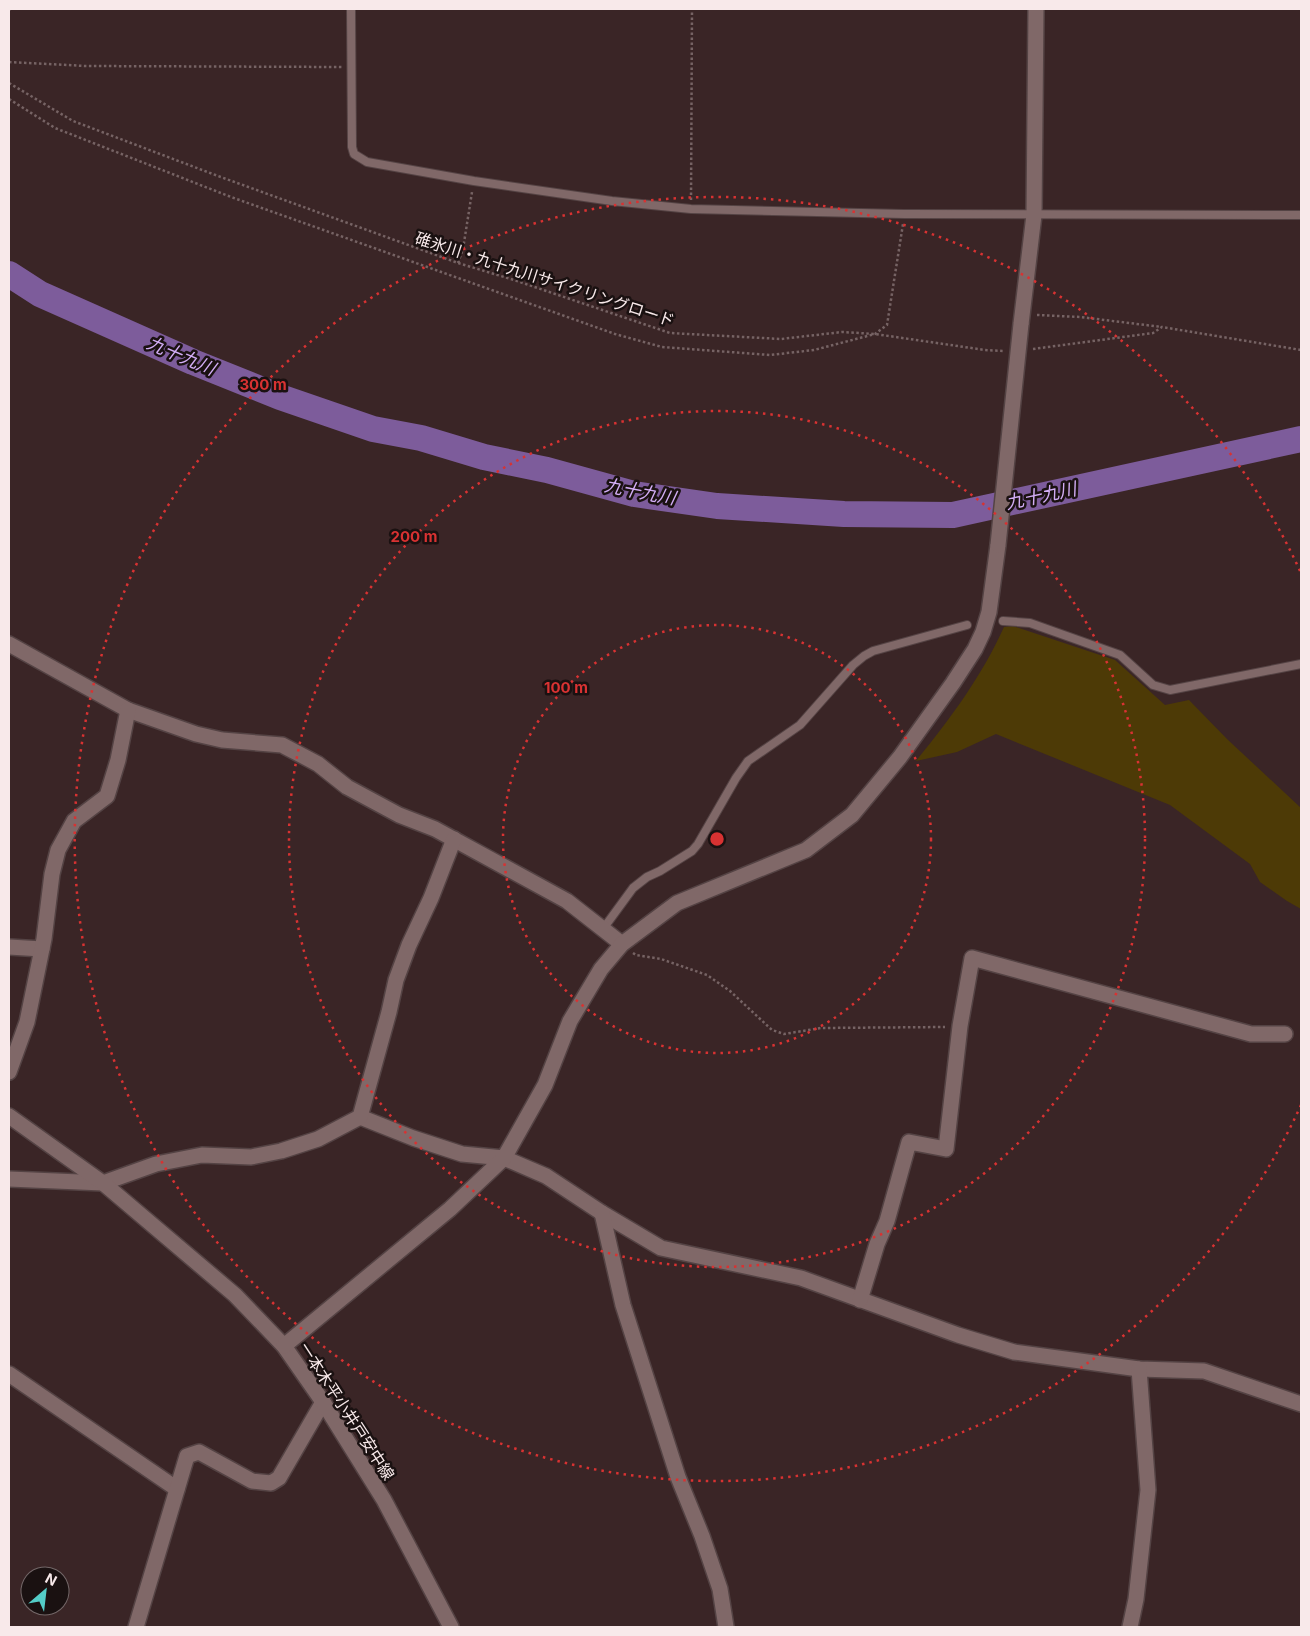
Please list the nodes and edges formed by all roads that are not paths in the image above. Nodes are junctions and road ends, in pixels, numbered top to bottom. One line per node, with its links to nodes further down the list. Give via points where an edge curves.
1 (351, 9): 3 (lane, via 352,147 354,154 367,162 612,201 691,209)
2 (1036, 9): 3 (street)
3 (1034, 215): 4 (lane); 12 (street, bridge, via 1027,320 998,545 987,618 975,649 900,757 852,814 806,850 677,903)
4 (1301, 215)
5 (1004, 621): 8 (lane, via 1030,623 1120,654 1153,685 1170,690)
6 (967, 625): 11 (lane, via 873,651 859,660 800,725 748,761 698,844 633,888)
7 (9, 644): 9 (street)
8 (1301, 664)
9 (128, 710): 10 (street, via 222,740 282,745 318,764 347,787); 14 (street, via 107,796 74,821 58,850)
10 (454, 840): 11 (street, via 567,901); 18 (street, via 396,980)
11 (603, 929): 12 (street)
12 (622, 944): 19 (street, via 600,969 570,1021 545,1085)
13 (9, 947): 14 (street)
14 (42, 949): 16 (street, via 27,1022)
15 (1285, 1034): 23 (street, via 1251,1034 972,958 960,1026 946,1149 909,1142)
16 (9, 1072)
17 (9, 1116): 21 (street, 一本木平小井戸安中線)
18 (360, 1116): 19 (street, via 462,1154); 21 (street, via 318,1140 281,1151 251,1157 202,1155 156,1164)
19 (504, 1158): 22 (street, via 546,1176); 24 (street, via 450,1209)
20 (9, 1179): 21 (street)
21 (103, 1183): 24 (street, 一本木平小井戸安中線, via 235,1295)
22 (602, 1213): 23 (street, via 661,1248 801,1278); 32 (street, via 623,1305 678,1477 720,1589)
23 (860, 1300): 25 (street, via 1014,1352)
24 (284, 1346): 27 (street, 一本木平小井戸安中線)
25 (1139, 1369): 28 (street, via 1204,1371); 33 (street, via 1148,1490)
26 (9, 1374): 29 (street)
27 (323, 1402): 29 (street, via 279,1478 271,1483 252,1481 199,1452 187,1456); 31 (street, 一本木平小井戸安中線, via 384,1500)
28 (1301, 1404)
29 (177, 1489): 30 (street)
30 (136, 1627)
31 (451, 1627)
32 (726, 1627)
33 (1130, 1627)

